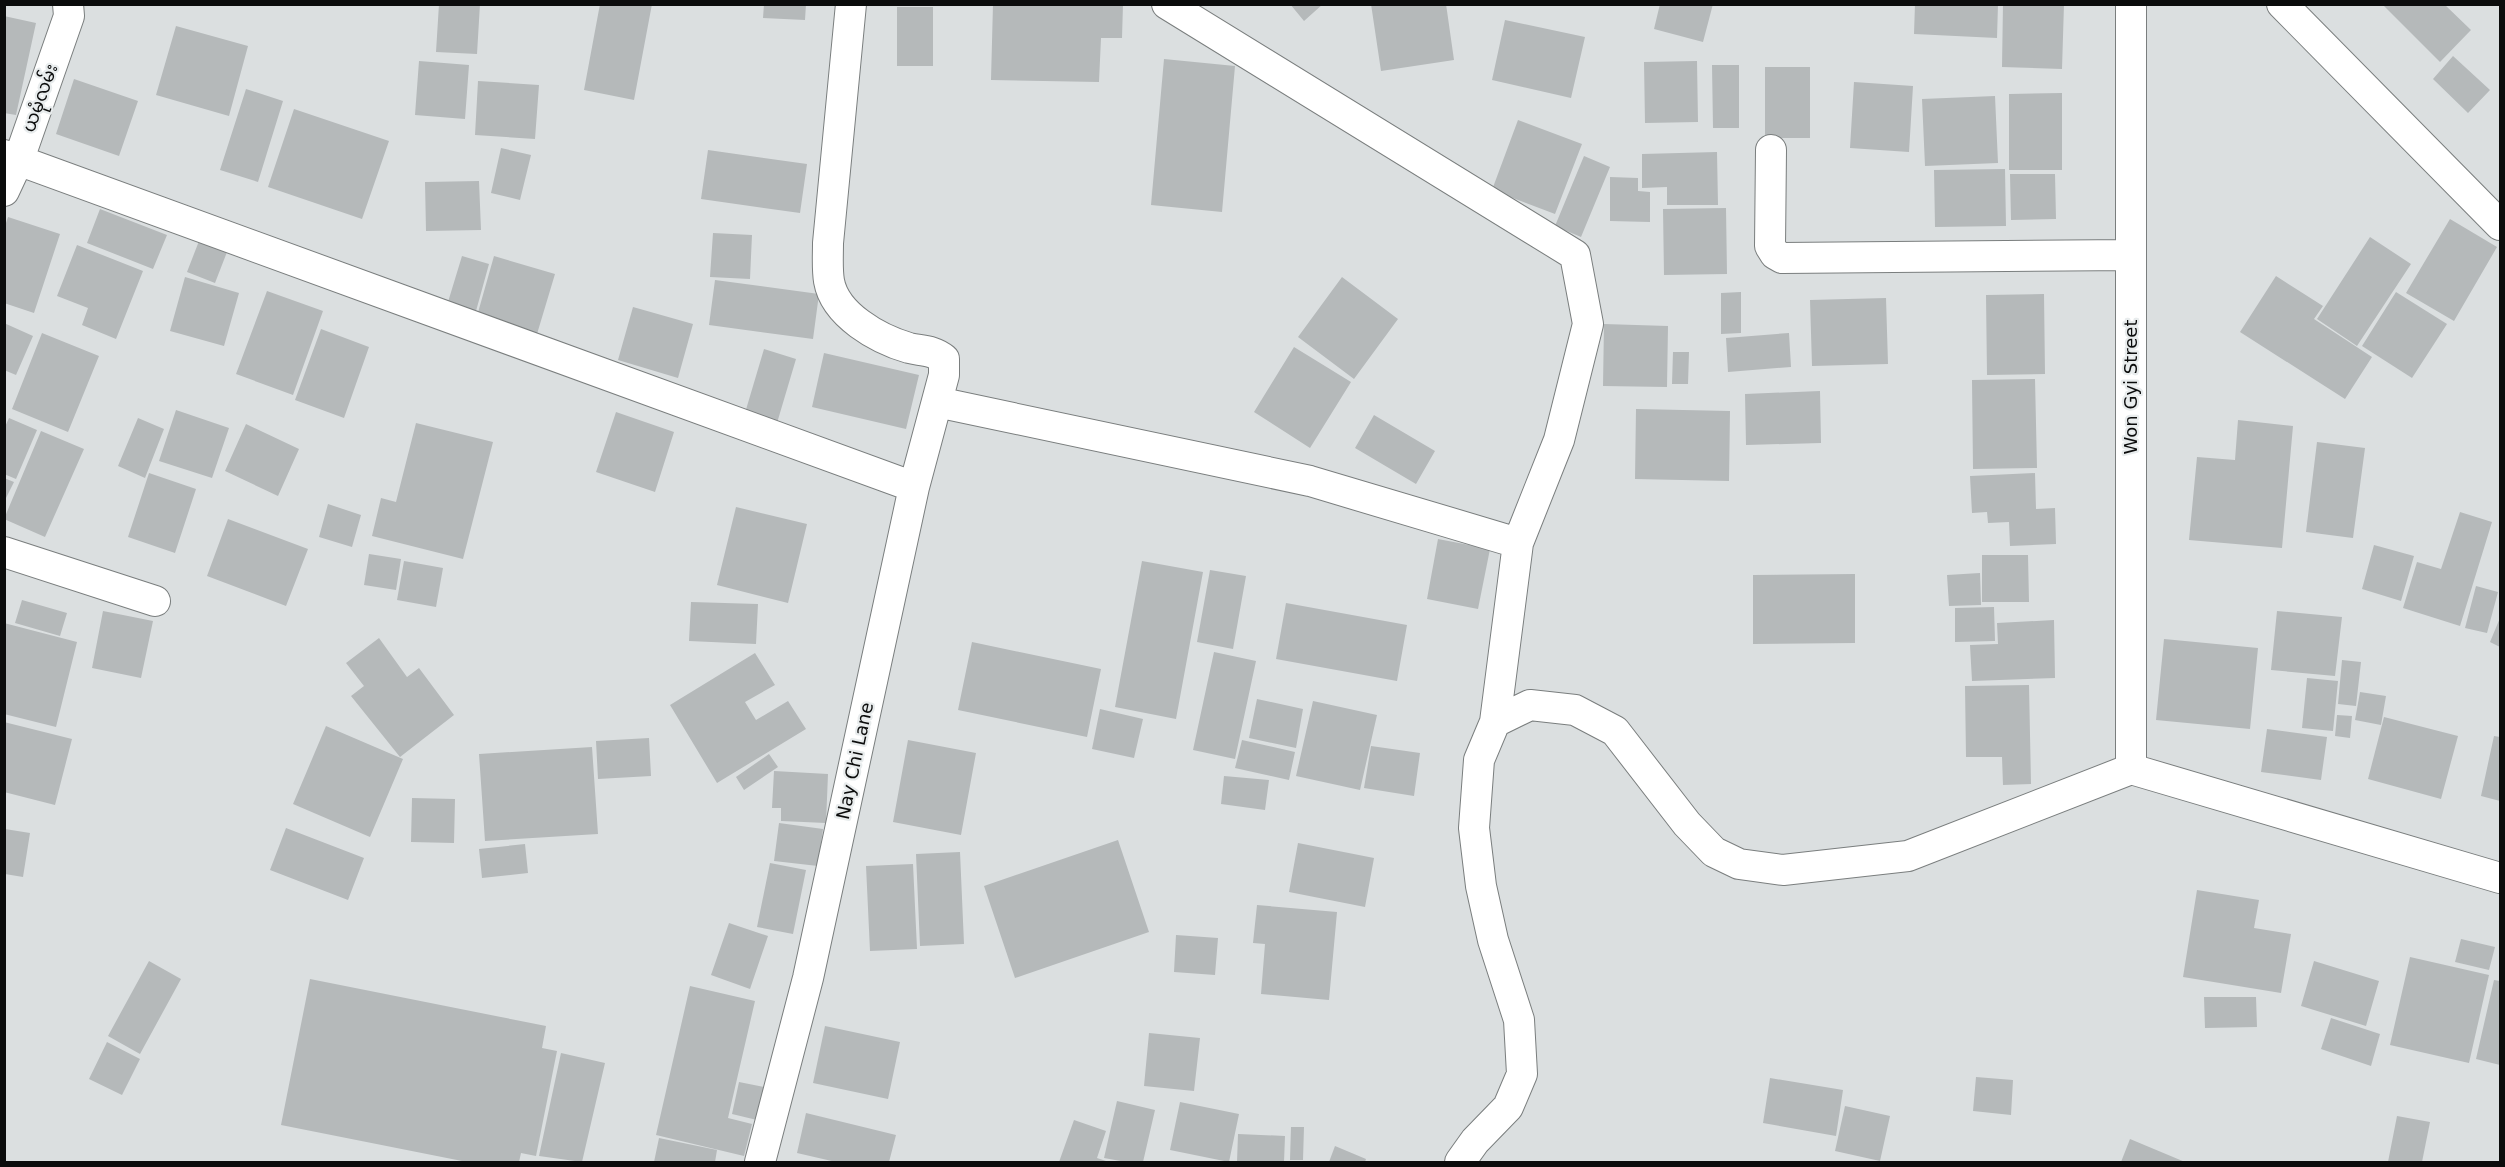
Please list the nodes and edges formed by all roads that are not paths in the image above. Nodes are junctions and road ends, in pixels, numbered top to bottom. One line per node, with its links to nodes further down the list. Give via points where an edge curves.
1 (68, 4): 7 (street, ယမုံလမ်း, via 69,16)
2 (850, 4): 11 (street, Nay Chi Lane, via 828,243 829,283 844,312 873,333 907,347 936,352 944,359)
3 (1167, 4): 13 (street, via 1575,255 1588,324 1559,440)
4 (2131, 4): 10 (street, Won Gyi Street)
5 (2282, 4): 9 (street)
6 (1771, 150): 10 (street, via 1770,246 1782,258)
7 (12, 157): 8 (street, ယမုံလမ်း); 12 (street)
8 (4, 191)
9 (2500, 225)
10 (2131, 255): 17 (street, Won Gyi Street)
11 (937, 402): 12 (street, Nay Chi Lane); 13 (street, via 1310,482)
12 (914, 487): 19 (street, Nay Chi Lane, via 808,978)
13 (1518, 543): 16 (street)
14 (4, 552): 15 (street)
15 (155, 601)
16 (1495, 722): 17 (street, via 1530,705 1575,710 1615,731 1687,824 1714,852 1739,864 1783,870 1908,856); 20 (street, via 1479,760 1474,828 1493,940 1519,1020 1522,1074 1508,1107)
17 (2131, 769): 18 (street)
18 (2500, 878)
19 (760, 1162)
20 (1460, 1162)

